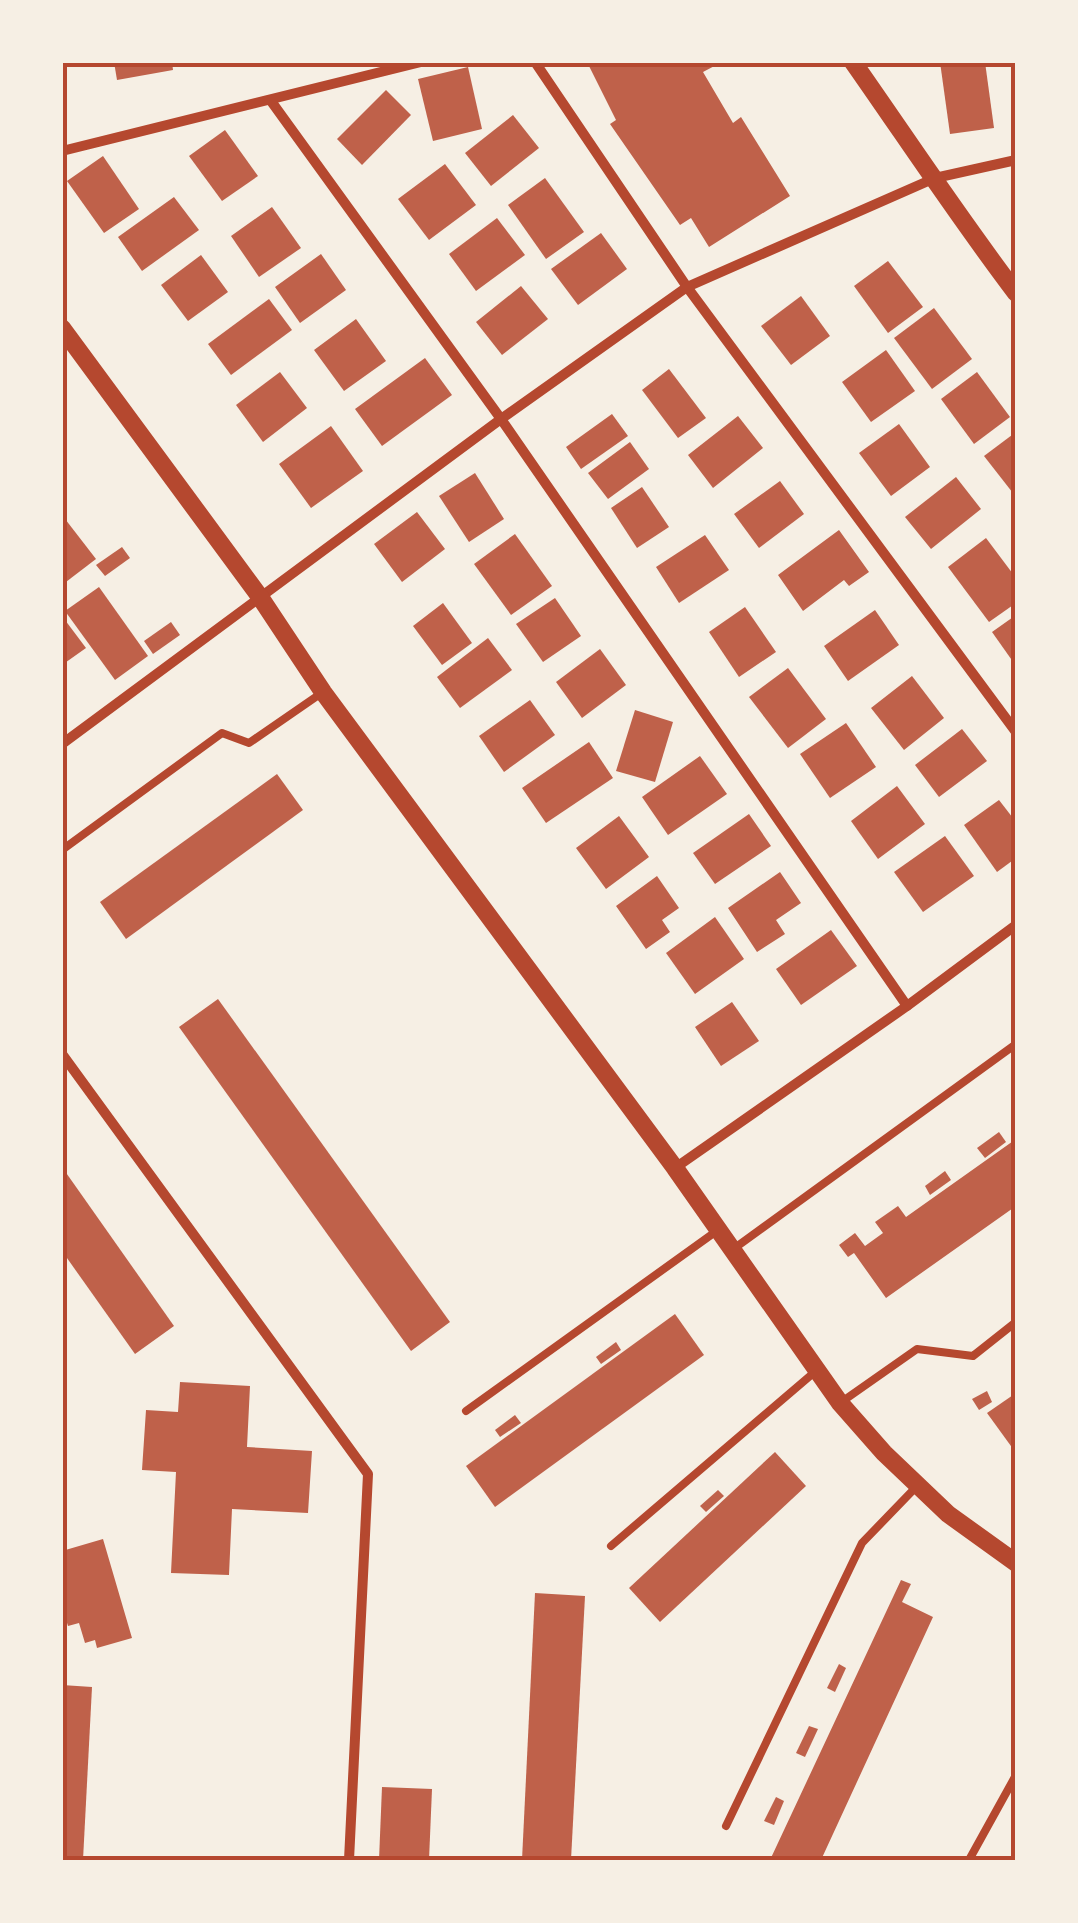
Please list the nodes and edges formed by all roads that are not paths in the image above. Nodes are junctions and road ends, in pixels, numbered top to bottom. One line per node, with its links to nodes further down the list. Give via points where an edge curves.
1 (421, 62): 4 (street)
2 (535, 62): 8 (street)
3 (853, 62): 7 (street)
4 (271, 101): 5 (street); 11 (street)
5 (62, 150)
6 (1016, 160): 7 (street)
7 (935, 178): 8 (street); 9 (street)
8 (687, 287): 11 (street); 14 (street)
9 (1016, 293)
10 (62, 328): 12 (street)
11 (501, 419): 12 (street); 18 (street)
12 (260, 597): 13 (street); 15 (street)
13 (323, 692): 16 (lane, via 249,744 222,733); 21 (street)
14 (1016, 732)
15 (62, 744)
16 (62, 850)
17 (1016, 924): 18 (street)
18 (908, 1006): 21 (street)
19 (1016, 1044): 23 (lane)
20 (62, 1054): 33 (street, via 368,1474)
21 (675, 1168): 22 (street)
22 (718, 1230): 23 (street); 27 (lane)
23 (732, 1250): 25 (street)
24 (1016, 1322): 26 (lane, via 973,1356 916,1350)
25 (818, 1370): 26 (street); 29 (lane)
26 (840, 1403): 28 (street)
27 (466, 1411)
28 (918, 1485): 30 (street); 32 (lane, via 862,1543)
29 (611, 1546)
30 (1016, 1563)
31 (1016, 1775): 34 (lane)
32 (726, 1826)
33 (349, 1860)
34 (969, 1860)

